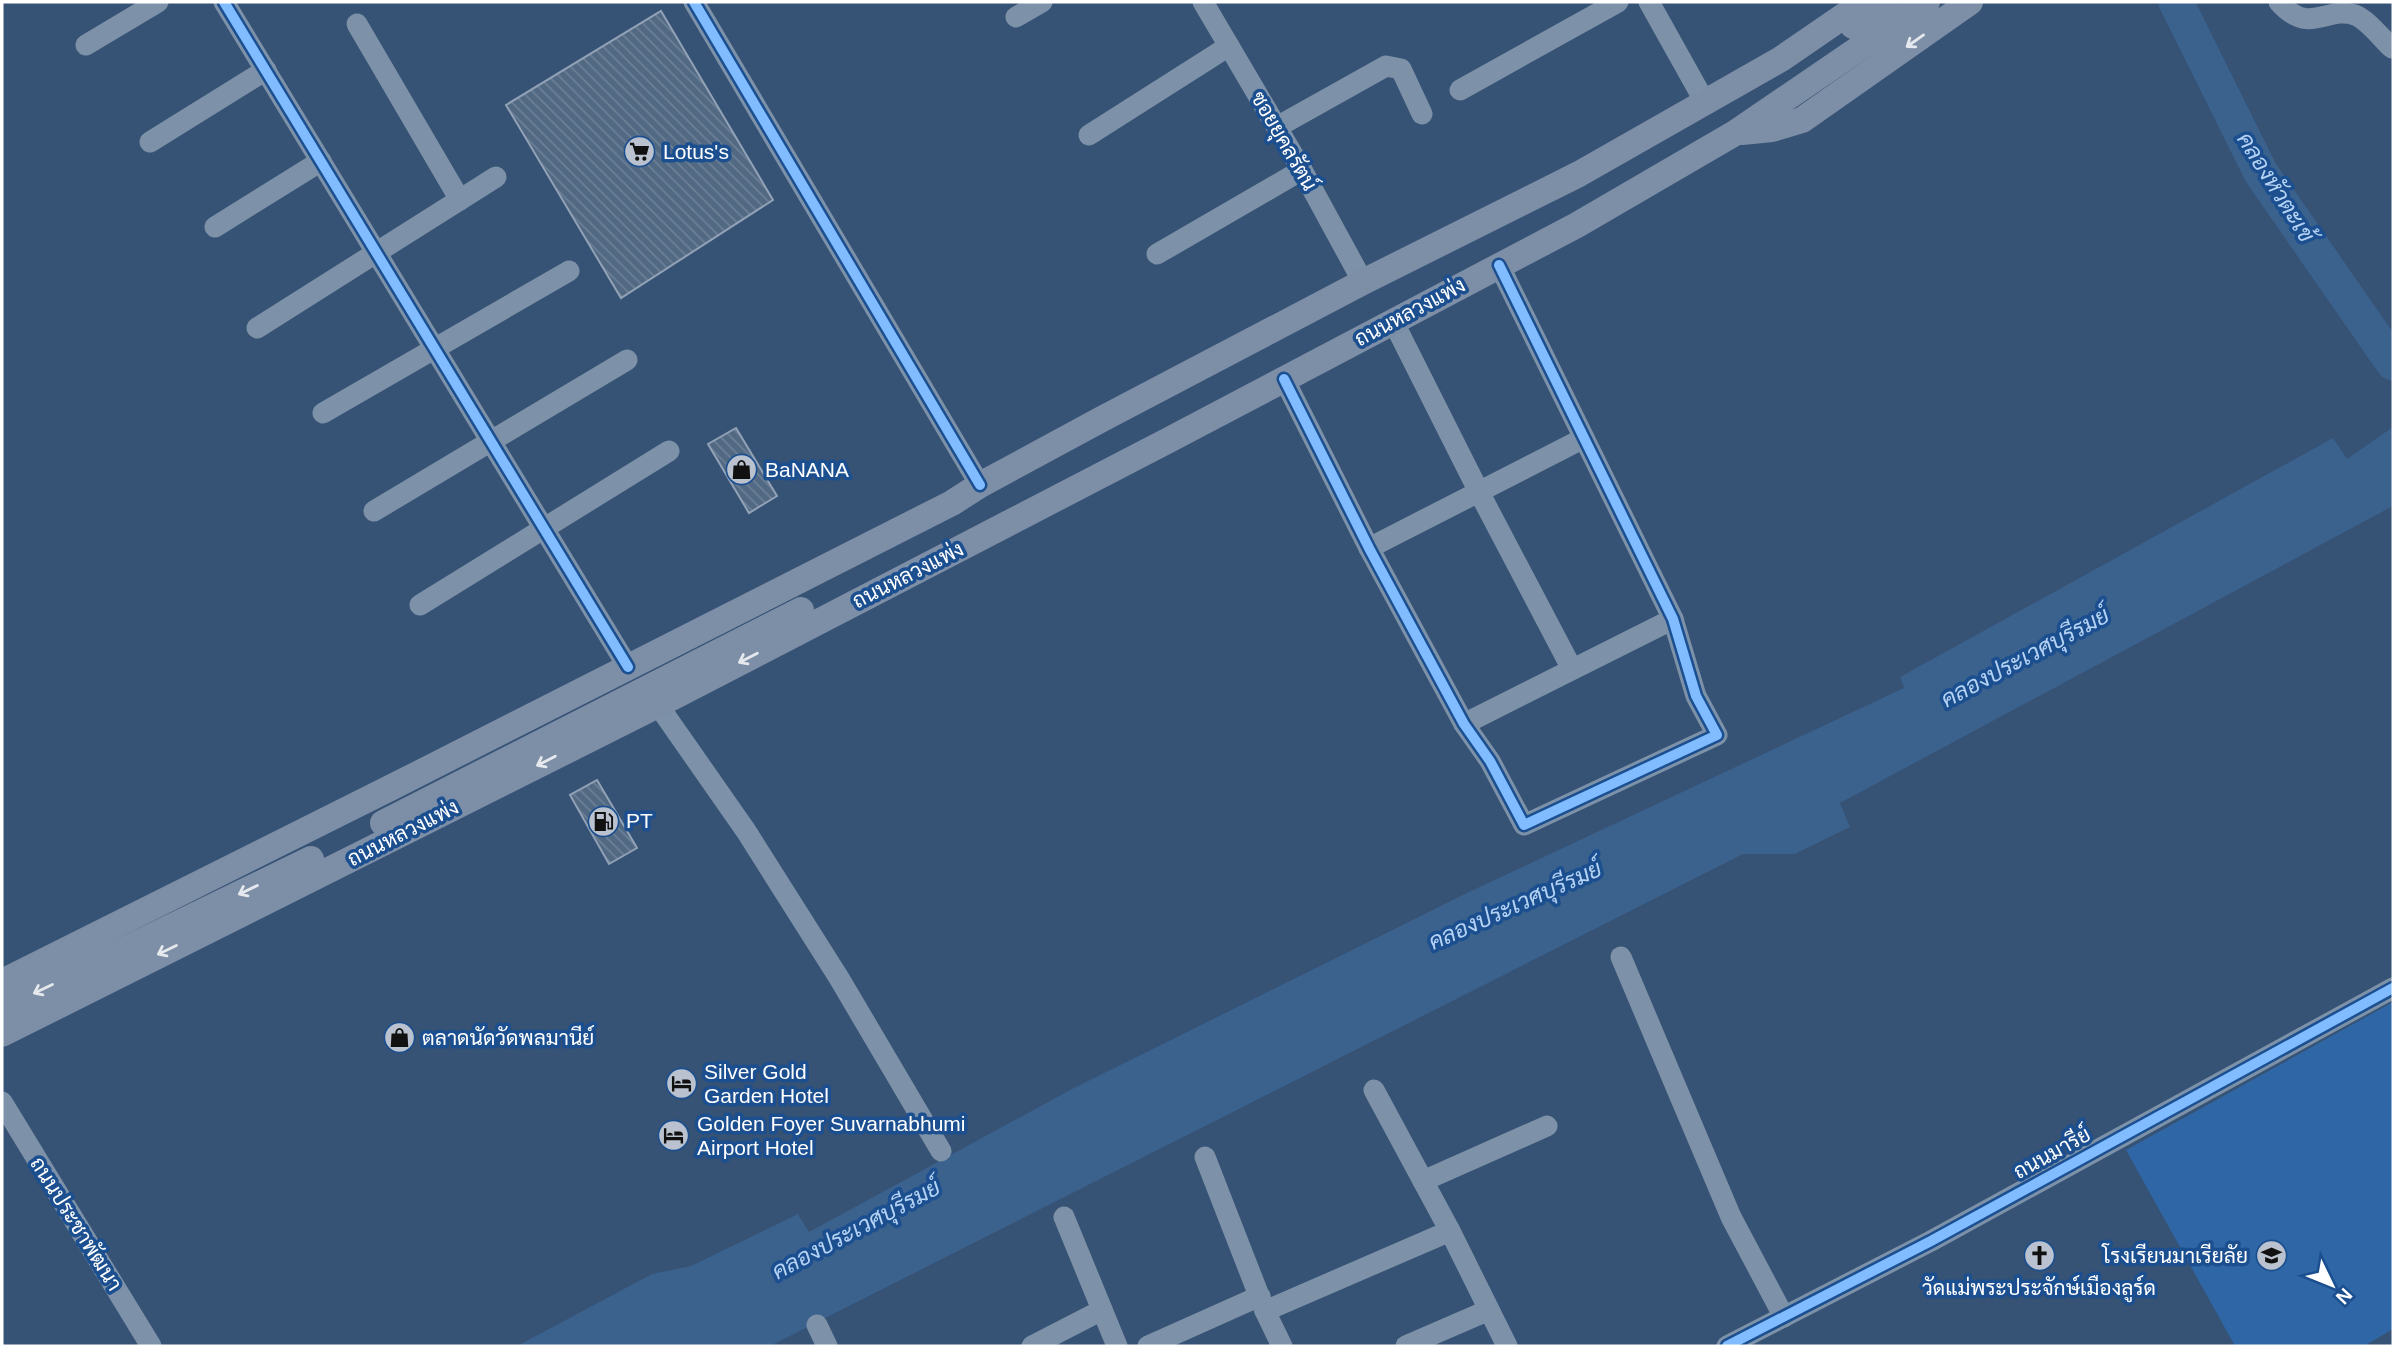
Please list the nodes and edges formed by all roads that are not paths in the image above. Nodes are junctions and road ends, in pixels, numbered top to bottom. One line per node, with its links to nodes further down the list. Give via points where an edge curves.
1 (158, 2): 17 (street)
2 (224, 2): 20 (street)
3 (694, 2): 47 (street)
4 (1042, 2): 15 (street)
5 (1203, 2): 18 (street, ซอยยุคลรัตน์)
6 (1618, 2): 21 (street)
7 (1649, 2): 22 (street)
8 (1835, 2): 22 (main road, via 1745,65)
9 (1864, 2): 22 (main road)
10 (1889, 2): 58 (main road, via 1796,65 1663,143 1164,399 743,626 306,847)
11 (1905, 2): 62 (main road, one-way to 62, via 1792,80 1494,257 320,855)
12 (1927, 2): 25 (main road, ถนนหลวงแพ่ง)
13 (1970, 2): 25 (main road, one-way to 25, via 1802,120)
14 (2279, 2): 19 (street, via 2298,17 2359,17)
15 (1016, 17)
16 (358, 24): 31 (street)
17 (86, 45)
18 (1229, 46): 24 (street, ซอยยุคลรัตน์); 26 (street)
19 (2392, 48)
20 (266, 71): 27 (street); 28 (street)
21 (1460, 90)
22 (1707, 103): 37 (main road, via 1579,174)
23 (1422, 114): 24 (street, via 1401,69 1386,66)
24 (1277, 127): 29 (street, ซอยยุคลรัตน์)
25 (1735, 133): 35 (main road, ถนนหลวงแพ่ง)
26 (1089, 135)
27 (150, 142)
28 (321, 162): 32 (street); 33 (street)
29 (1302, 170): 34 (street); 37 (street, ซอยยุคลรัตน์)
30 (496, 177): 31 (street)
31 (460, 200): 33 (street)
32 (215, 227)
33 (377, 252): 39 (street); 40 (street)
34 (1157, 254)
35 (1499, 265): 38 (main road, ถนนหลวงแพ่ง); 44 (street)
36 (569, 271): 40 (street)
37 (1363, 282): 47 (main road)
38 (1393, 321): 42 (main road, ถนนหลวงแพ่ง); 48 (street)
39 (257, 328)
40 (436, 349): 43 (street); 45 (street)
41 (627, 360): 45 (street)
42 (1284, 379): 51 (street); 56 (main road, ถนนหลวงแพ่ง, one-way to 56)
43 (323, 413)
44 (1584, 438): 48 (street); 53 (street)
45 (492, 441): 49 (street); 50 (street)
46 (669, 451): 50 (street)
47 (980, 485): 54 (main road)
48 (1479, 492): 51 (street); 55 (street)
49 (374, 511)
50 (545, 528): 52 (street); 54 (street)
51 (1369, 548): 57 (street)
52 (420, 604)
53 (1673, 619): 55 (street); 57 (street, via 1696,696 1717,735 1524,825)
54 (628, 667): 58 (main road)
55 (1572, 669): 57 (street)
56 (658, 705): 63 (main road, ถนนหลวงแพ่ง, one-way to 63); 67 (street, via 753,841)
57 (1464, 723)
58 (201, 882): 60 (main road)
59 (1620, 957): 75 (street, via 1731,1217)
60 (3, 978)
61 (2393, 988): 75 (street, ถนนมารีย์)
62 (2, 1009)
63 (2, 1034)
64 (1374, 1090): 69 (street)
65 (2, 1102): 77 (street, ถนนประชาพัฒนา)
66 (1547, 1126): 69 (street)
67 (941, 1151)
68 (1205, 1157): 72 (street)
69 (1423, 1181): 71 (street)
70 (1064, 1217): 73 (street)
71 (1450, 1231): 72 (street); 74 (street)
72 (1263, 1303): 81 (street); 82 (street)
73 (1102, 1310): 79 (street); 80 (street)
74 (1489, 1310): 83 (street); 84 (street)
75 (1784, 1317): 85 (street, ถนนมารีย์)
76 (817, 1325): 78 (street)
77 (151, 1346)
78 (827, 1346)
79 (1032, 1346)
80 (1117, 1346)
81 (1148, 1346)
82 (1282, 1346)
83 (1406, 1346)
84 (1507, 1346)
85 (1727, 1346)

